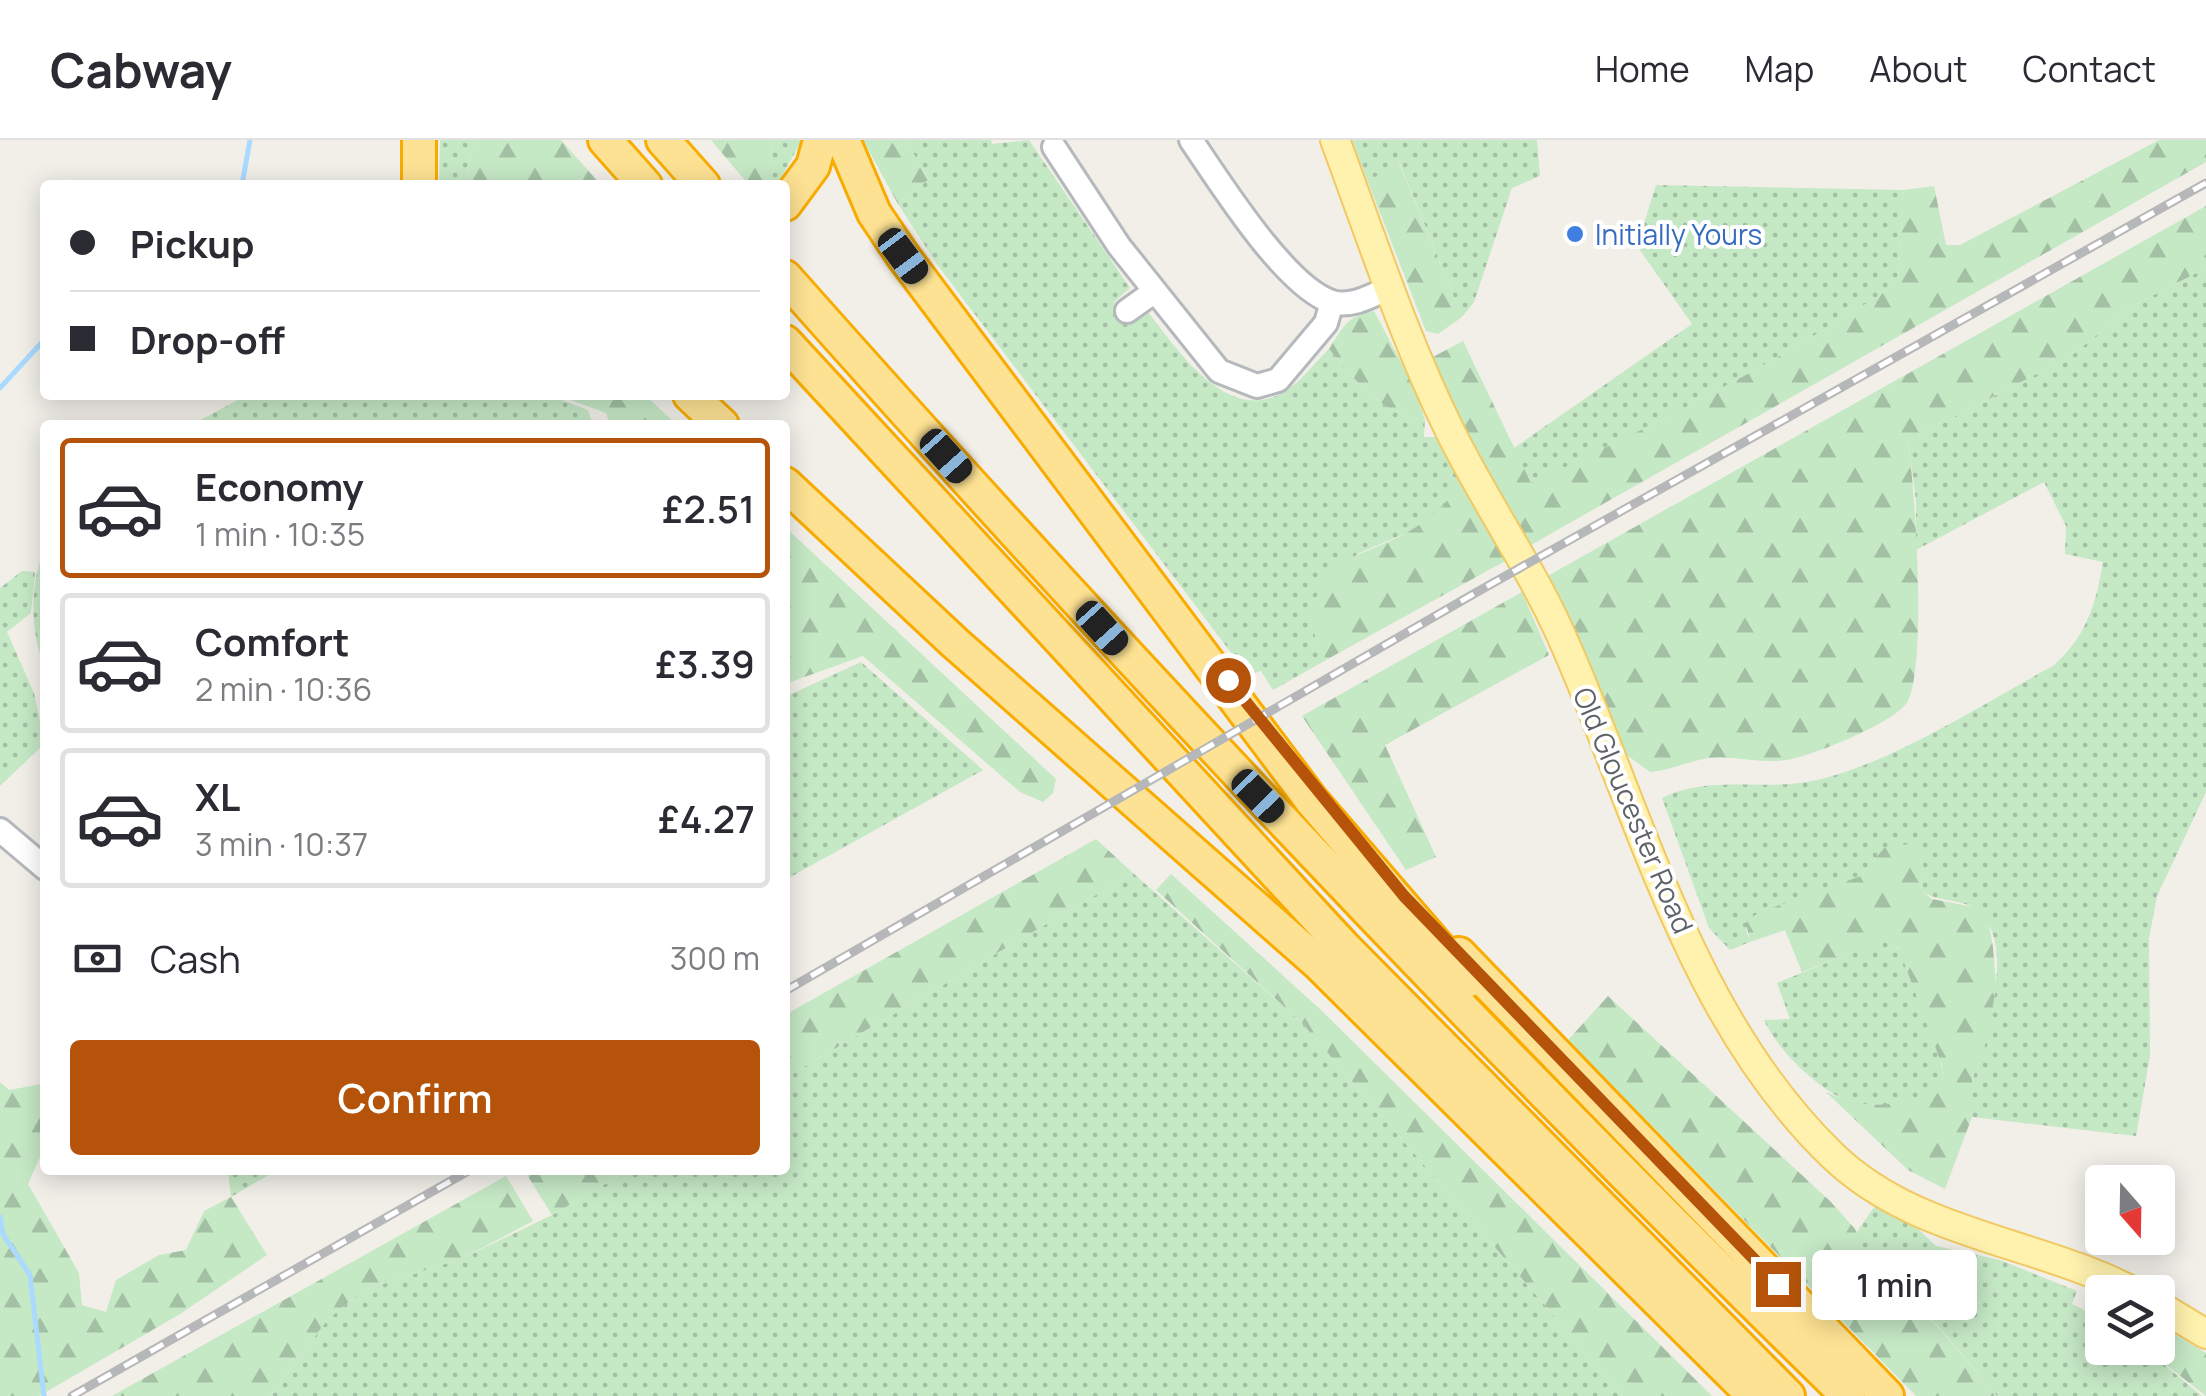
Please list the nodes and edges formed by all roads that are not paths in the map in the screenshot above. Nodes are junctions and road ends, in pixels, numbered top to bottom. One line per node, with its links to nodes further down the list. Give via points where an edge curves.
1 (419, 140): 9 (highway)
2 (605, 140): 10 (highway)
3 (663, 140): 11 (highway)
4 (820, 140): 12 (highway, via 813,166)
5 (843, 140): 22 (highway, via 874,214)
6 (1191, 140): 16 (street, via 1245,220 1306,286)
7 (1334, 140): 14 (main road, Old Gloucester Road)
8 (1054, 147): 15 (street)
9 (419, 180)
10 (641, 180)
11 (699, 180)
12 (790, 197)
13 (790, 283): 25 (highway, via 1153,685)
14 (1390, 287): 16 (street, via 1360,301); 26 (main road, Old Gloucester Road, via 1449,428 1560,632 1730,1026 1834,1157 1901,1203)
15 (1155, 292): 16 (street, via 1209,363 1258,386 1288,372 1326,323); 17 (street)
16 (1332, 302)
17 (1127, 311)
18 (790, 347): 30 (highway, via 1343,946)
19 (695, 400): 20 (highway)
20 (717, 420)
21 (790, 489): 29 (highway, via 1318,963)
22 (1143, 574): 25 (highway, via 1311,800 1492,1010); 32 (highway, via 1404,896)
23 (0, 830): 24 (street)
24 (40, 864)
25 (1584, 1129): 31 (highway)
26 (2089, 1275)
27 (2175, 1315): 28 (main road)
28 (2206, 1334)
29 (1754, 1396)
30 (1788, 1396)
31 (1848, 1396)
32 (1887, 1396)

